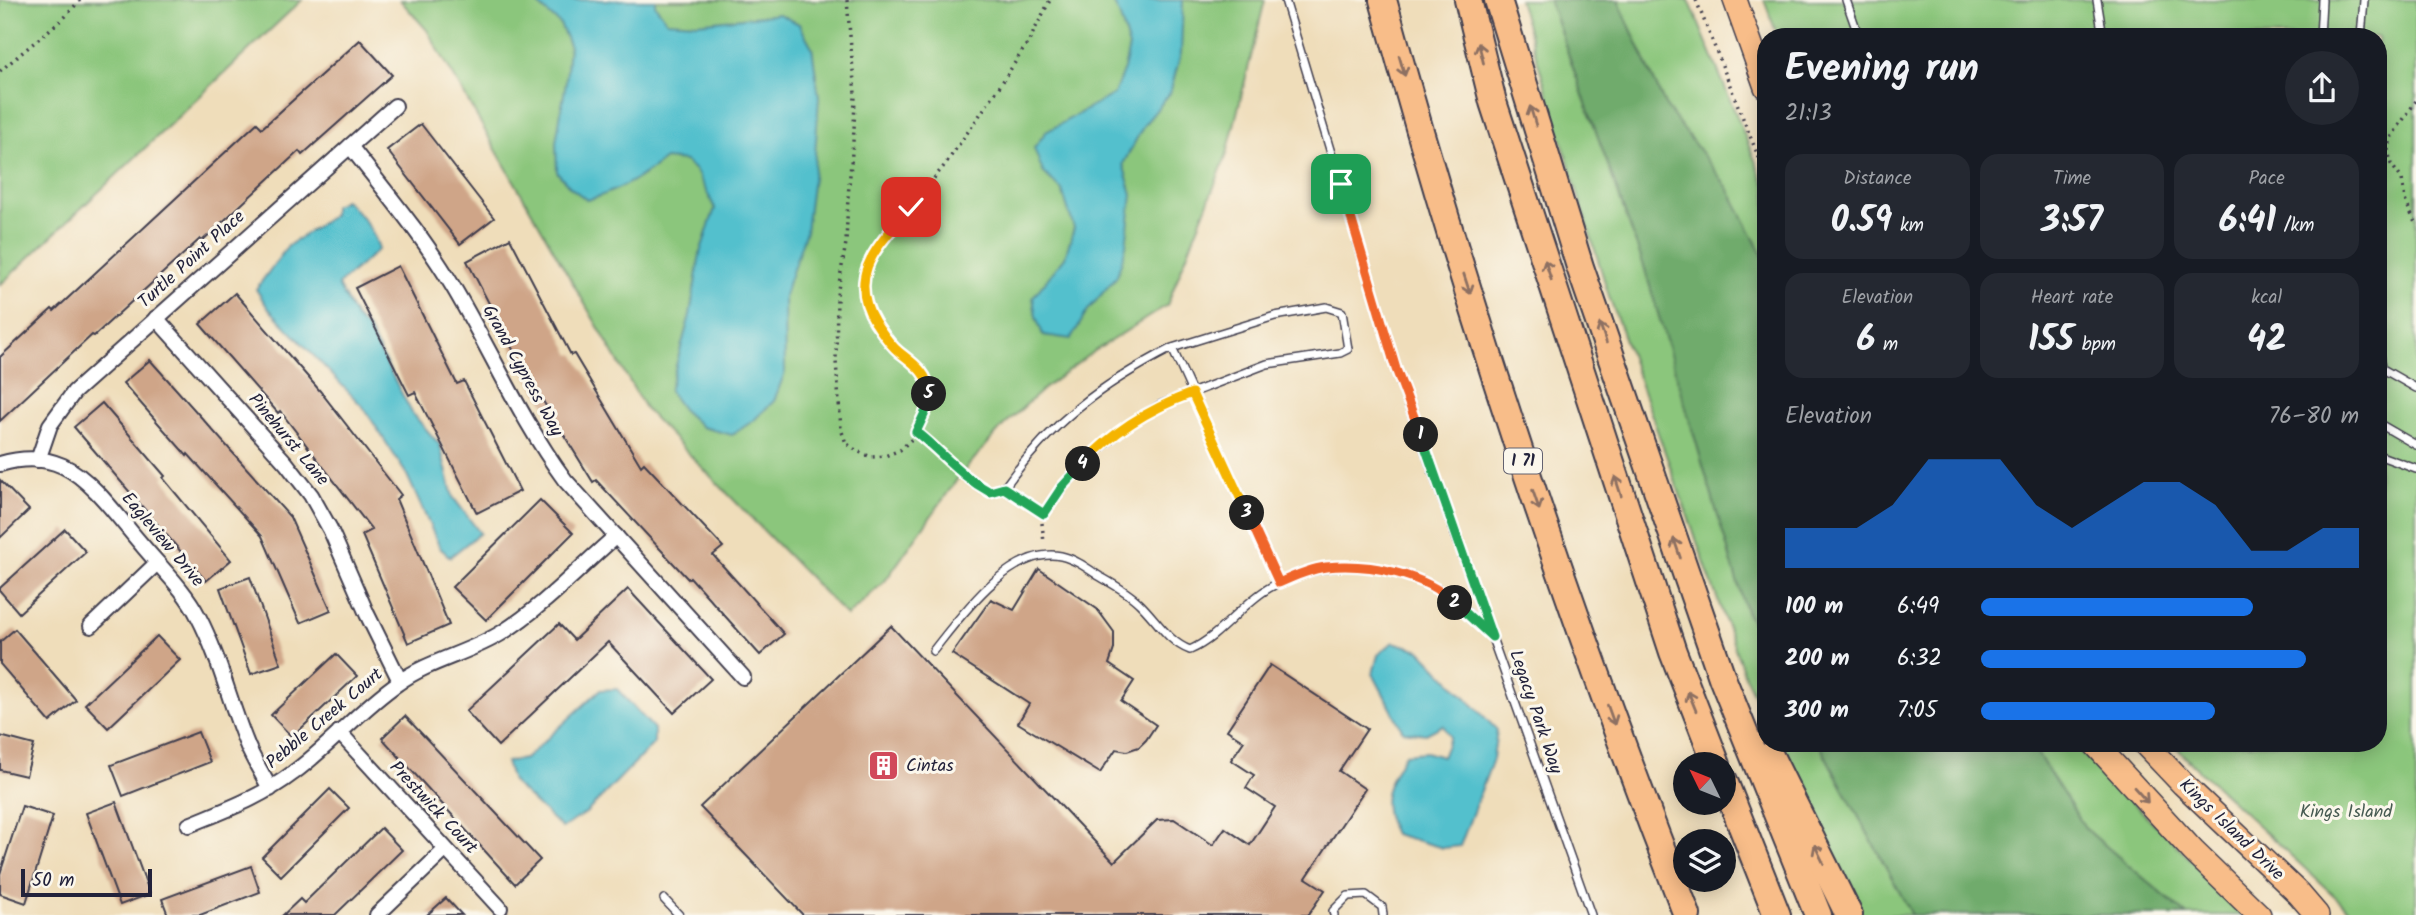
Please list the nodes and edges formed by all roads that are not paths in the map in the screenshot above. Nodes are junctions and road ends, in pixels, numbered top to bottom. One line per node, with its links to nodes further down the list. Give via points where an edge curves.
1 (1285, 0): 32 (lane, Legacy Park Way, via 1396,369)
2 (1383, 0): 54 (highway, I 71, one-way to 54, via 1527,472 1595,672)
3 (1468, 0): 39 (highway, one-way to 3, via 1673,652 1497,115)
4 (1498, 0): 35 (highway, one-way to 4, via 1580,267)
5 (1846, 0): 10 (lane)
6 (2097, 0): 11 (lane)
7 (2322, 0): 12 (lane)
8 (2364, 0): 13 (lane)
9 (1734, 1): 14 (main road)
10 (1856, 28)
11 (2102, 28)
12 (2320, 28)
13 (2362, 28)
14 (1757, 63)
15 (395, 106): 16 (street, Turtle Point Place)
16 (350, 146): 17 (street, Turtle Point Place); 28 (street, Grand Cypress Way, via 452,285 541,448)
17 (156, 318): 25 (street, Turtle Point Place, via 65,403 50,425); 36 (street, Pinehurst Lane, via 311,495)
18 (1172, 348): 21 (lane); 21 (lane, via 1275,316 1326,307 1342,312 1348,349 1267,364); 21 (lane, via 1094,393 1049,433 1004,488 1044,514 1088,458 1122,429 1160,405)
19 (2387, 371): 20 (lane)
20 (2416, 388)
21 (1192, 393): 30 (lane)
22 (2387, 428): 23 (lane)
23 (2416, 445)
24 (2387, 457): 27 (lane)
25 (38, 460): 26 (street, Eagleview Drive); 29 (street, Eagleview Drive, via 63,467 85,481)
26 (0, 464)
27 (2416, 469)
28 (616, 536): 34 (street, Grand Cypress Way); 36 (street, Pebble Creek Court, via 501,634)
29 (157, 563): 31 (street); 43 (street, Eagleview Drive, via 196,612 248,748)
30 (1279, 583): 32 (lane, via 1326,567 1392,571 1446,594); 33 (lane, via 1190,650 1179,646 1119,587 1071,559 1050,555 1002,575 975,598)
31 (91, 626)
32 (1492, 637): 53 (lane, Legacy Park Way)
33 (933, 651)
34 (743, 677)
35 (1723, 680): 37 (highway, one-way to 35); 56 (highway)
36 (400, 681): 38 (street, Pebble Creek Court)
37 (1757, 730)
38 (339, 732): 43 (street, Pebble Creek Court); 46 (street, Prestwick Court)
39 (1712, 752)
40 (1768, 752): 57 (highway, one-way to 40)
41 (2102, 752): 58 (main road, one-way to 58)
42 (2153, 752): 59 (main road, Kings Island Drive)
43 (270, 789): 45 (street, Pebble Creek Court)
44 (1736, 811): 55 (highway)
45 (189, 825)
46 (446, 850): 48 (street, Prestwick Court); 49 (street)
47 (664, 898): 50 (lane)
48 (500, 908)
49 (377, 915)
50 (679, 915)
51 (1334, 915): 52 (lane, via 1348,896 1366,895 1381,907)
52 (1383, 915)
53 (1591, 915)
54 (1687, 915)
55 (1777, 915)
56 (1818, 915)
57 (1849, 915)
58 (2259, 915)
59 (2317, 915)

